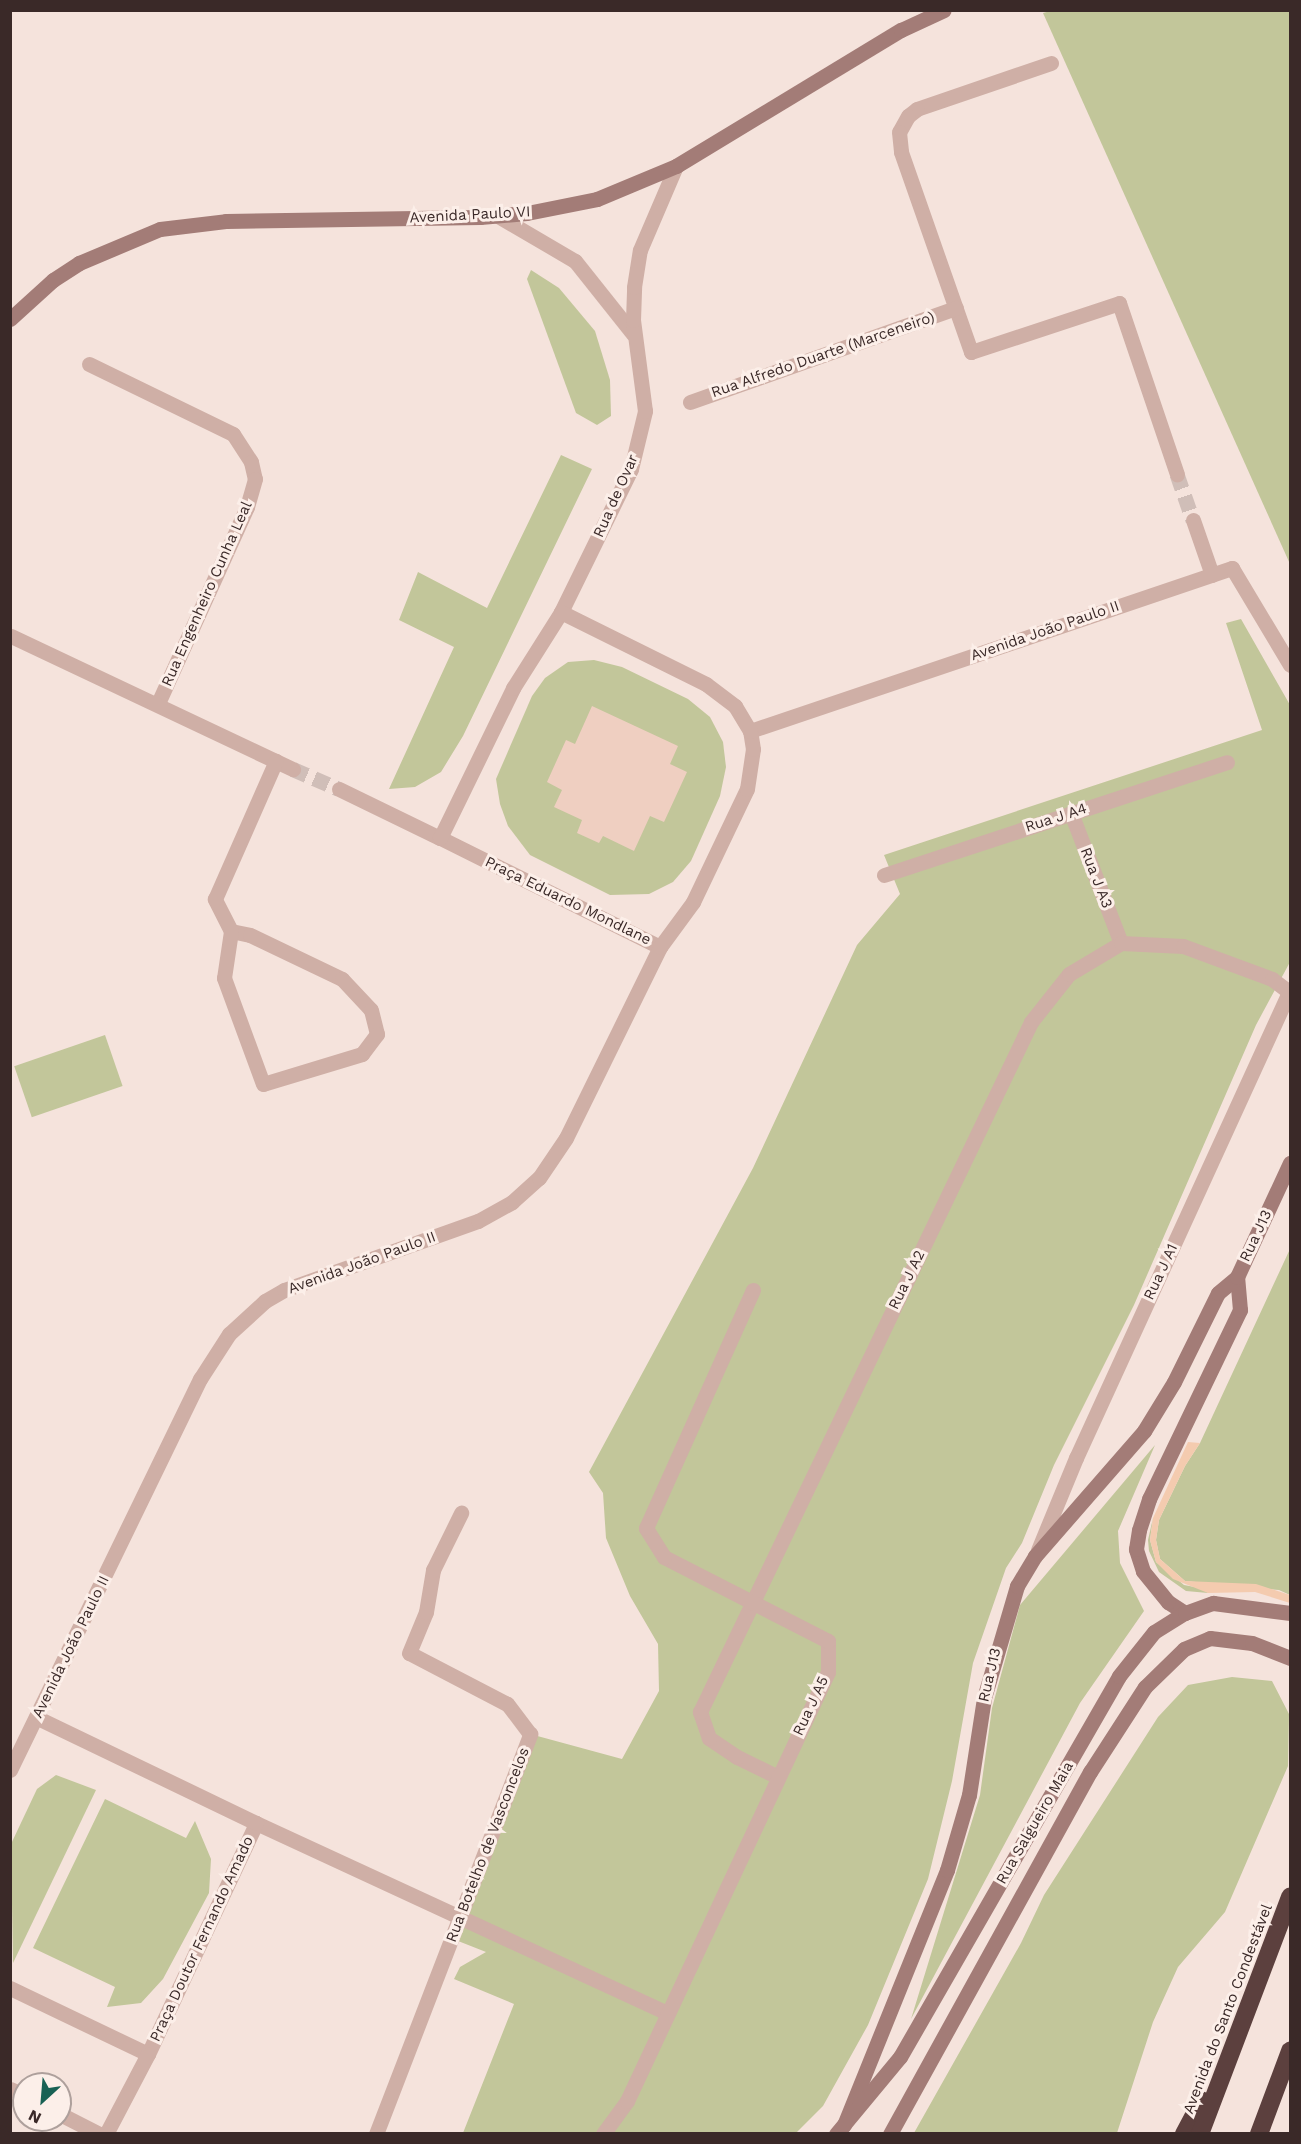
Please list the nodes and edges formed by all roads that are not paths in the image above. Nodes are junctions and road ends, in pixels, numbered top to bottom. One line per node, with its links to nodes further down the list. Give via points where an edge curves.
1 (922, 10): 3 (street)
2 (944, 10): 3 (main road, Avenida Paulo VI)
3 (901, 30): 5 (main road, Avenida Paulo VI)
4 (1051, 63): 7 (street, via 917,109 899,132 901,152)
5 (676, 166): 6 (main road, Avenida Paulo VI, via 597,198); 9 (street, Rua de Ovar, via 640,250 634,287)
6 (498, 216): 8 (main road, Avenida Paulo VI, via 226,220 160,229 79,263 53,280); 9 (street, Rua de Ovar, via 575,261 591,276)
7 (956, 308): 11 (street, Rua Alfredo Duarte (Marceneiro)); 12 (street, via 972,352 1119,303)
8 (10, 319)
9 (635, 338): 15 (street, Rua de Ovar, via 646,390 639,441 631,469)
10 (89, 364): 20 (street, Rua Engenheiro Cunha Leal, via 233,434 251,462 255,479 247,507)
11 (690, 402)
12 (1177, 474)
13 (1193, 520): 14 (street)
14 (1212, 575): 19 (street, Avenida João Paulo II, via 1232,568); 21 (street, Avenida João Paulo II)
15 (561, 612): 21 (street, Praça Eduardo Mondlane, via 706,684 735,706); 27 (street, via 513,688)
16 (10, 622): 17 (street)
17 (11, 636): 18 (street); 20 (street, Rua Engenheiro Cunha Leal)
18 (10, 642)
19 (1290, 665)
20 (158, 703): 22 (street, Rua Engenheiro Cunha Leal)
21 (750, 731): 31 (street, Praça Eduardo Mondlane, via 753,748 747,789 693,902)
22 (276, 761): 24 (street, Rua Engenheiro Cunha Leal); 29 (street, via 215,898)
23 (1227, 762): 26 (street, Rua J A4)
24 (293, 769)
25 (339, 789): 27 (street, Praça Eduardo Mondlane)
26 (1071, 813): 28 (street, Rua J A4); 30 (street, Rua J A3)
27 (440, 838): 31 (street, Praça Eduardo Mondlane)
28 (884, 875)
29 (231, 931): 29 (street, via 250,935 342,979 371,1010 377,1034 362,1054 263,1084 224,978)
30 (1121, 943): 32 (street, via 1183,946 1272,979); 38 (street, Rua J A2, via 1069,974 1031,1022)
31 (660, 946): 42 (street, Avenida João Paulo II, via 566,1138 522,1194 478,1221 284,1290 264,1301 229,1334 201,1379)
32 (1290, 991): 37 (street, Rua J A1)
33 (1290, 1163): 34 (main road, Rua J13)
34 (1238, 1277): 37 (main road, Rua J13, via 1218,1293 1174,1382 1144,1431); 39 (main road, Rua J13, via 1240,1310 1149,1499 1136,1549 1143,1571 1168,1602)
35 (753, 1290): 38 (street, Rua J A5, via 646,1528 664,1557)
36 (461, 1513): 47 (street, Rua Botelho de Vasconcelos, via 433,1570 426,1612 409,1653 507,1704 530,1734)
37 (1035, 1556): 54 (main road, Rua J13, via 1017,1586 998,1641 984,1698 969,1795 947,1870)
38 (751, 1602): 44 (street, Rua J A2, via 700,1712 709,1737 737,1757); 44 (street, Rua J A5, via 828,1641 828,1672)
39 (1185, 1613): 40 (main road, Rua Salgueiro Maia, via 1214,1603); 54 (main road, Rua Salgueiro Maia, via 1154,1632 1119,1676 900,2057)
40 (1290, 1613)
41 (1290, 1658): 59 (main road, Rua Salgueiro Maia, via 1252,1643 1210,1638 1184,1649 1145,1687 1090,1772)
42 (36, 1717): 43 (street, Avenida João Paulo II); 45 (street, Praça Doutor Fernando Amado)
43 (10, 1770)
44 (778, 1777): 49 (street, Rua J A5)
45 (255, 1823): 47 (street, Praça Doutor Fernando Amado); 52 (street, Praça Doutor Fernando Amado)
46 (1290, 1897): 50 (highway, Avenida do Santo Condestável)
47 (462, 1916): 49 (street, Praça Doutor Fernando Amado); 57 (street, Rua Botelho de Vasconcelos)
48 (10, 1988): 52 (street, Praça Doutor Fernando Amado)
49 (667, 2013): 58 (street, Rua J A5, via 627,2101)
50 (1231, 2045): 60 (highway); 61 (highway, Avenida do Santo Condestável)
51 (1290, 2051): 62 (highway)
52 (148, 2054): 56 (street, Praça Doutor Fernando Amado)
53 (72, 2120): 55 (street)
54 (840, 2129)
55 (99, 2133)
56 (106, 2133)
57 (376, 2133)
58 (603, 2133)
59 (890, 2133)
60 (1184, 2133)
61 (1200, 2133)
62 (1259, 2133)

